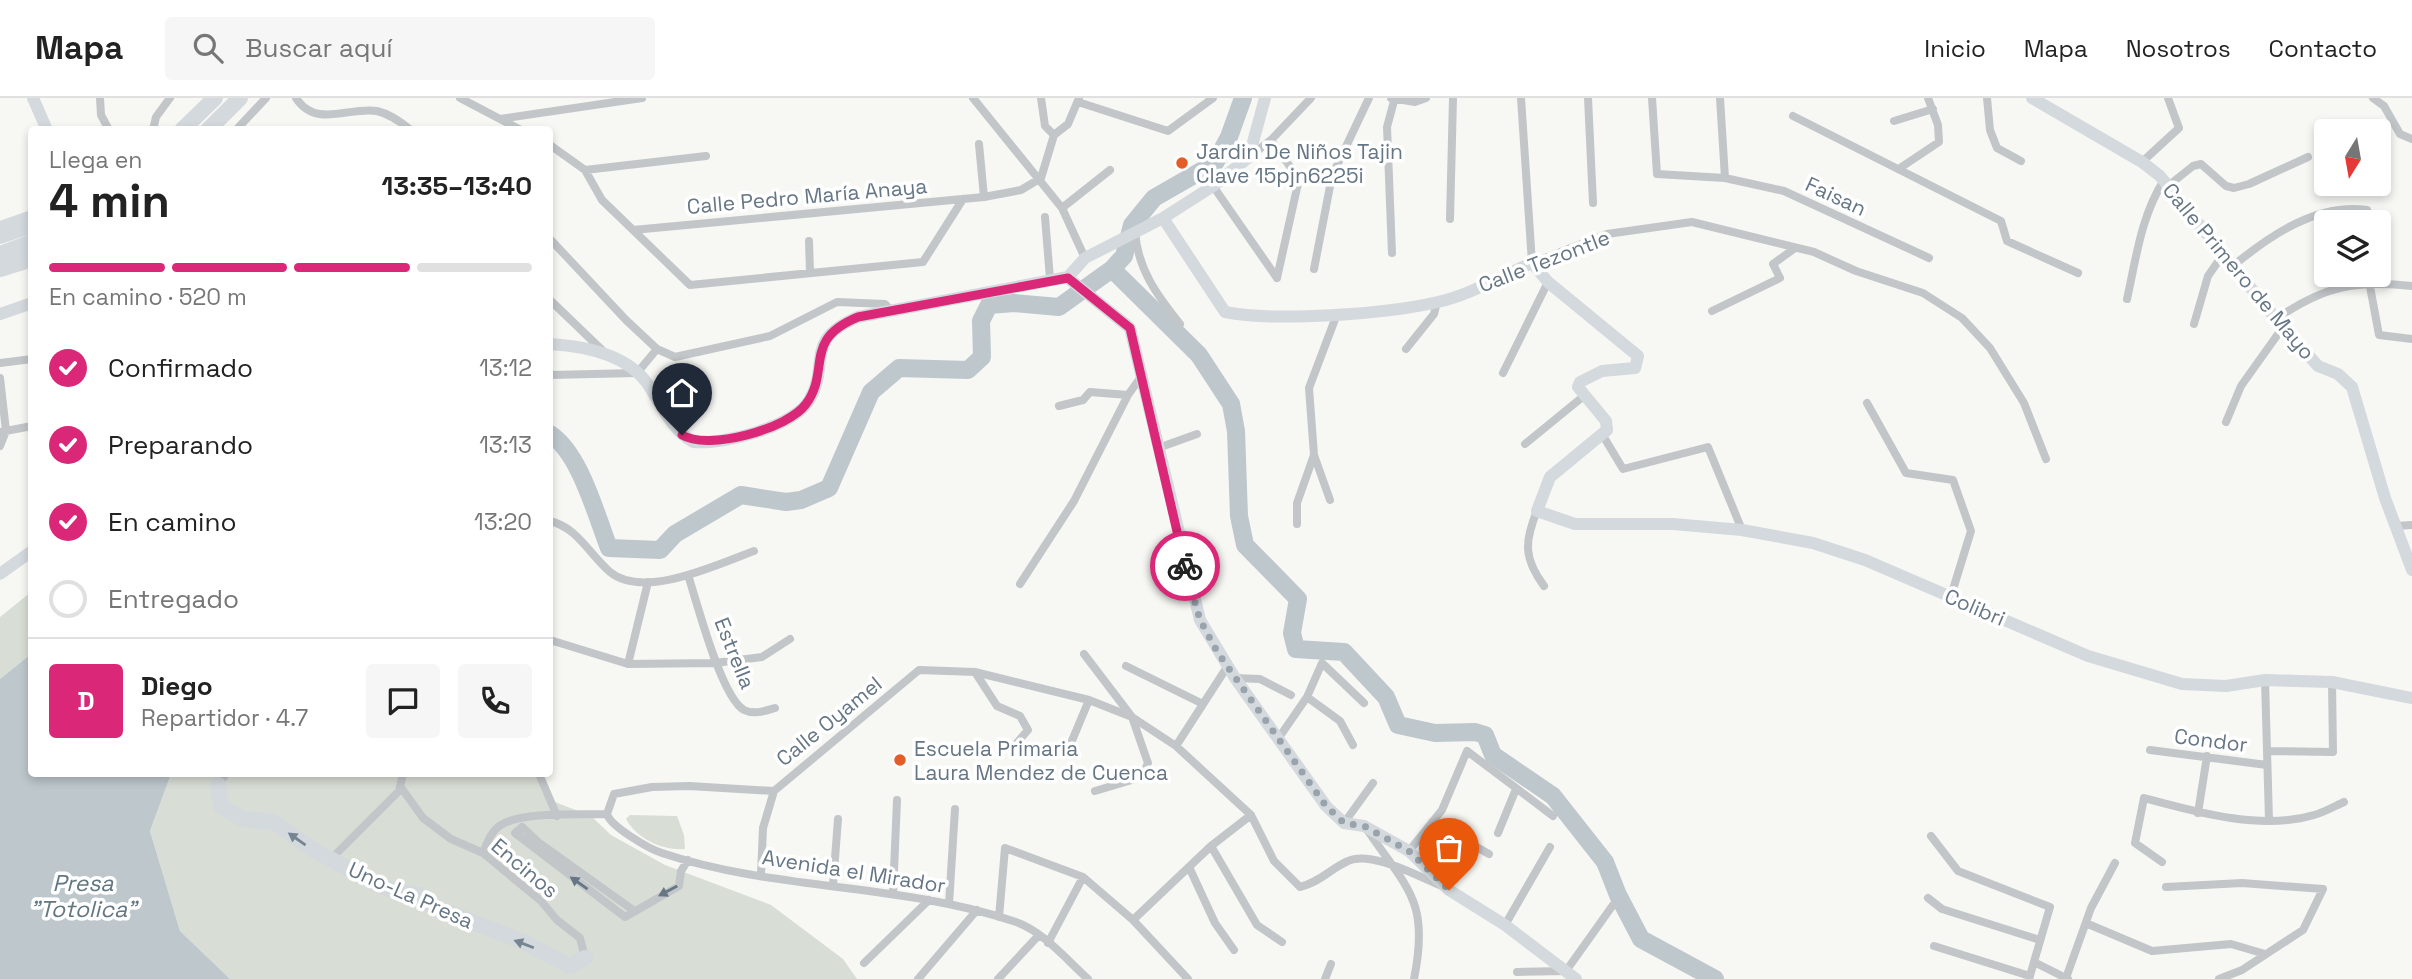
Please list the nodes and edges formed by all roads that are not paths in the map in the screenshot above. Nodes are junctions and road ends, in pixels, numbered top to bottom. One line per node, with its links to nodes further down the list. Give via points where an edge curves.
1 (33, 98): 34 (street)
2 (100, 98): 35 (street)
3 (170, 98): 36 (street)
4 (215, 98): 37 (highway)
5 (240, 98): 38 (highway)
6 (266, 98): 39 (street)
7 (296, 98): 40 (street, via 312,113 376,111)
8 (460, 98): 32 (street)
9 (642, 98): 29 (street)
10 (973, 98): 55 (street)
11 (1041, 98): 42 (street, via 1045,127)
12 (1213, 98): 28 (street, via 1168,131)
13 (1265, 98): 48 (street)
14 (1311, 98): 44 (street)
15 (1369, 98): 89 (street, via 1332,176)
16 (1426, 98): 27 (street, via 1415,102)
17 (1453, 98): 68 (street)
18 (1521, 98): 85 (street)
19 (1588, 98): 61 (street)
20 (1653, 98): 56 (street, Faisan, via 1657,174)
21 (1720, 98): 56 (street)
22 (1928, 98): 30 (street)
23 (1987, 98): 50 (street, via 1997,148)
24 (2032, 98): 51 (street, Calle Primero de Mayo)
25 (2168, 98): 51 (street, via 2179,128)
26 (2373, 98): 43 (street, via 2384,106 2400,134)
27 (1392, 99): 79 (street, via 1387,127)
28 (1078, 100): 42 (street, via 1068,124)
29 (610, 101): 32 (street)
30 (1933, 109): 33 (street); 52 (street, via 1939,142)
31 (1793, 116): 52 (street)
32 (500, 119): 41 (street)
33 (1894, 121)
34 (45, 126)
35 (107, 126)
36 (154, 126)
37 (186, 126)
38 (212, 126)
39 (240, 126)
40 (404, 126)
41 (513, 126)
42 (1055, 135): 55 (street)
43 (2412, 139)
44 (1271, 140): 48 (street); 58 (street, via 1299,179 1277,278)
45 (979, 144): 59 (street)
46 (553, 147): 53 (street)
47 (706, 156): 53 (street)
48 (1249, 157): 58 (street)
49 (2308, 157): 57 (street, via 2239,187 2226,186 2201,164)
50 (2021, 161)
51 (2142, 162): 57 (street, Calle Primero de Mayo)
52 (1900, 168): 91 (street, via 2001,221 2007,242)
53 (585, 170): 72 (street, via 602,200)
54 (1110, 170): 62 (street)
55 (1041, 178): 59 (street, Calle Pedro María Anaya, via 1021,190); 62 (street)
56 (1725, 178): 83 (street, Faisan, via 1784,191)
57 (2166, 183): 80 (street, Calle Primero de Mayo); 99 (street, via 2151,200 2144,220)
58 (1213, 186): 67 (street)
59 (984, 197): 60 (street, Calle Pedro María Anaya)
60 (963, 199): 72 (street, Calle Pedro María Anaya); 90 (street, via 923,262)
61 (1593, 203)
62 (1062, 208): 82 (street)
63 (2340, 210): 64 (street)
64 (2367, 210)
65 (28, 217): 71 (street)
66 (1045, 217): 93 (street)
67 (1163, 218): 73 (street); 106 (street, Calle Tezontle, via 1225,313 1247,317)
68 (1450, 219)
69 (2314, 219): 86 (street, via 2274,233)
70 (28, 226): 74 (highway)
71 (0, 227)
72 (633, 230): 90 (street, via 690,285)
73 (1134, 232): 82 (street); 108 (street, via 1137,257 1154,290)
74 (0, 236)
75 (809, 241): 90 (street)
76 (553, 242): 112 (street)
77 (28, 244): 81 (highway)
78 (1795, 248): 85 (street, Calle Tezontle, via 1692,222 1607,234); 104 (street, via 1773,264 1780,278); 135 (street, Calle Tezontle, via 1923,293 1962,318 1990,348 2024,403)
79 (1392, 253)
80 (2224, 253): 86 (street, Calle Primero de Mayo); 109 (street, via 2208,276)
81 (0, 254)
82 (1085, 258): 92 (street)
83 (1929, 258)
84 (28, 260): 88 (highway)
85 (1532, 263): 94 (street); 100 (street, Calle Tezontle)
86 (2234, 265): 107 (street, Calle Primero de Mayo)
87 (28, 268): 88 (highway)
88 (0, 269)
89 (1314, 270)
90 (810, 273)
91 (2078, 273)
92 (1068, 278): 93 (street); 119 (street, via 1130,328)
93 (1050, 279): 103 (street)
94 (1548, 282): 118 (street); 123 (street, via 1638,356 1635,368 1602,371 1580,382 1578,387)
95 (2391, 284): 96 (street)
96 (2412, 286)
97 (2349, 287): 107 (street, via 2311,298)
98 (2370, 287): 110 (street, via 2379,335)
99 (2127, 299)
100 (1437, 302): 106 (street, Calle Tezontle); 113 (street, via 1434,314)
101 (553, 303): 114 (street)
102 (28, 304): 105 (street)
103 (892, 311): 112 (street, via 885,303 838,302 770,336 675,357); 117 (street, via 858,317 829,335 820,352 812,396 795,416 717,442 693,442 682,435)
104 (1712, 311)
105 (0, 314)
106 (1338, 314): 134 (street, via 1308,388)
107 (2279, 323): 126 (street, via 2241,386); 141 (street, Calle Primero de Mayo, via 2318,366 2338,374 2352,387)
108 (1180, 324)
109 (2194, 324)
110 (2412, 339)
111 (553, 344): 114 (street, via 580,346)
112 (657, 349): 117 (street)
113 (1406, 349)
114 (608, 356): 117 (street)
115 (28, 360): 116 (street)
116 (0, 363)
117 (637, 373): 120 (street)
118 (1503, 373)
119 (1143, 374): 122 (street); 133 (street)
120 (553, 375)
121 (0, 378): 128 (street)
122 (1128, 395): 125 (street, via 1090,392 1083,400); 149 (street, via 1074,501)
123 (1585, 395): 130 (street, via 1606,421 1607,430); 131 (street)
124 (1867, 403): 151 (street, via 1906,473 1953,480 1970,531)
125 (1059, 405)
126 (2226, 422)
127 (28, 427): 128 (street)
128 (3, 431): 132 (street)
129 (1197, 434): 133 (street)
130 (1602, 434): 137 (street, via 1550,477); 142 (street, via 1623,469 1708,447)
131 (1525, 444)
132 (0, 446)
133 (1158, 448): 159 (street, via 1200,620)
134 (1314, 455): 136 (street); 139 (street, via 1297,503)
135 (2046, 459)
136 (1329, 500)
137 (1537, 511): 142 (street, Colibri, via 1575,523); 150 (street, via 1531,526 1529,566)
138 (553, 522): 148 (street, via 565,526 609,571 621,578)
139 (1297, 524)
140 (2412, 525): 141 (street)
141 (2395, 526): 145 (street, Calle Primero de Mayo)
142 (1742, 530): 151 (street, Colibri, via 1813,543)
143 (754, 551): 147 (street)
144 (28, 554): 146 (street)
145 (2412, 570)
146 (0, 574)
147 (688, 575): 148 (street); 155 (street, Estrella)
148 (649, 582): 156 (street)
149 (1020, 584)
150 (1544, 586)
151 (1951, 596): 160 (street, Colibri, via 2088,656 2182,684 2226,686)
152 (790, 639): 155 (street, via 762,657)
153 (553, 641): 156 (street)
154 (1084, 654): 169 (street)
155 (715, 663): 156 (street); 168 (street, Estrella, via 735,703 744,710 755,713)
156 (628, 664)
157 (1126, 666): 166 (street)
158 (975, 672): 165 (street); 171 (street, via 997,706 1020,716 1028,730); 185 (street, Calle Oyamel, via 919,670)
159 (1231, 673): 162 (street, via 1260,678); 166 (street); 170 (street)
160 (2265, 680): 161 (street, Colibri); 175 (street)
161 (2332, 681): 164 (street, Colibri); 175 (street, via 2333,752)
162 (1291, 695)
163 (1307, 697): 167 (street, via 1322,663); 170 (street); 172 (street, via 1340,721)
164 (2412, 698)
165 (1089, 700): 169 (street); 176 (street)
166 (1203, 704): 173 (street)
167 (1364, 704)
168 (775, 708)
169 (1132, 717): 173 (street); 186 (street, via 1148,763 1142,778)
170 (1278, 739): 198 (street, via 1326,806)
171 (1016, 744)
172 (1353, 745)
173 (1176, 746): 192 (street)
174 (2150, 750): 177 (street, Condor)
175 (2267, 751): 178 (street)
176 (1066, 755)
177 (2207, 757): 178 (street, Condor); 190 (street)
178 (2267, 765): 196 (street)
179 (402, 777): 183 (street)
180 (540, 777): 193 (street)
181 (222, 779): 207 (highway, Uno-La Presa, one-way to 181, via 274,822 242,819 221,806)
182 (1373, 783): 198 (street)
183 (400, 786): 205 (street, Encinos, via 423,818 451,839); 207 (street)
184 (1516, 789): 194 (street); 197 (street, via 1467,751 1442,810); 200 (street)
185 (774, 791): 191 (street, Calle Oyamel, via 652,787 614,794); 213 (street, via 763,828)
186 (1095, 791)
187 (897, 800): 218 (street)
188 (2344, 802): 196 (street, via 2314,815)
189 (955, 809): 221 (street)
190 (2198, 813): 196 (street); 209 (street, via 2144,798 2134,843)
191 (607, 814): 193 (street); 208 (street, Avenida el Mirador, via 614,825 660,853)
192 (1251, 815): 202 (street); 211 (street, via 1274,861 1300,887 1359,857)
193 (558, 816): 205 (street, via 501,824 490,835)
194 (1553, 816)
195 (838, 819): 215 (street)
196 (2269, 820)
197 (1432, 822): 204 (street); 206 (street)
198 (1344, 823): 199 (street)
199 (1364, 826): 204 (street); 211 (street)
200 (1498, 833)
201 (1931, 836): 230 (street, via 1958,871 2050,907)
202 (1211, 846): 212 (street); 231 (street, via 1257,925)
203 (1550, 847): 228 (street)
204 (1409, 851): 217 (street)
205 (483, 853): 236 (street, Encinos, via 580,938)
206 (1489, 854)
207 (332, 858): 236 (highway, Uno-La Presa, one-way to 207, via 570,965 434,907 419,895 376,884)
208 (688, 860): 213 (street, Avenida el Mirador); 223 (street, one-way to 223, via 679,886)
209 (2162, 862)
210 (2115, 863): 227 (street, via 2091,908)
211 (1390, 864): 217 (street); 249 (street, via 1408,885 1417,910 1420,946)
212 (1189, 867): 226 (street); 234 (street, via 1215,923)
213 (761, 875): 215 (street, Avenida el Mirador)
214 (1083, 877): 225 (street, via 1005,848); 226 (street); 232 (street)
215 (833, 885): 218 (street, Avenida el Mirador)
216 (2166, 887): 235 (street, via 2242,883 2323,889 2303,930)
217 (1449, 890): 228 (street)
218 (892, 894): 220 (street, Avenida el Mirador)
219 (1928, 898): 230 (street, via 1942,909)
220 (929, 900): 221 (street, Avenida el Mirador); 238 (street)
221 (949, 904): 224 (street, Avenida el Mirador)
222 (1613, 905): 241 (street)
223 (633, 910): 223 (street, one-way to 223, via 625,917 515,833 522,827)
224 (977, 910): 225 (street, Avenida el Mirador); 244 (street)
225 (999, 917): 229 (street, Avenida el Mirador)
226 (1133, 920): 247 (street)
227 (2088, 924): 235 (street, via 2152,951 2231,944); 243 (street)
228 (1504, 925): 241 (street)
229 (1039, 934): 232 (street, Avenida el Mirador); 245 (street)
230 (2040, 940): 237 (street)
231 (1282, 942)
232 (1048, 943): 246 (street, Avenida el Mirador)
233 (1934, 946): 242 (street)
234 (1234, 950)
235 (2265, 954): 250 (street)
236 (585, 958)
237 (2034, 962): 242 (street); 243 (street)
238 (864, 963)
239 (1331, 964): 248 (street)
240 (1517, 972): 241 (street)
241 (1571, 975)
242 (2029, 977)
243 (2067, 978)
244 (918, 979)
245 (998, 979)
246 (1088, 979)
247 (1188, 979)
248 (1325, 979)
249 (1413, 979)
250 (2220, 979)

